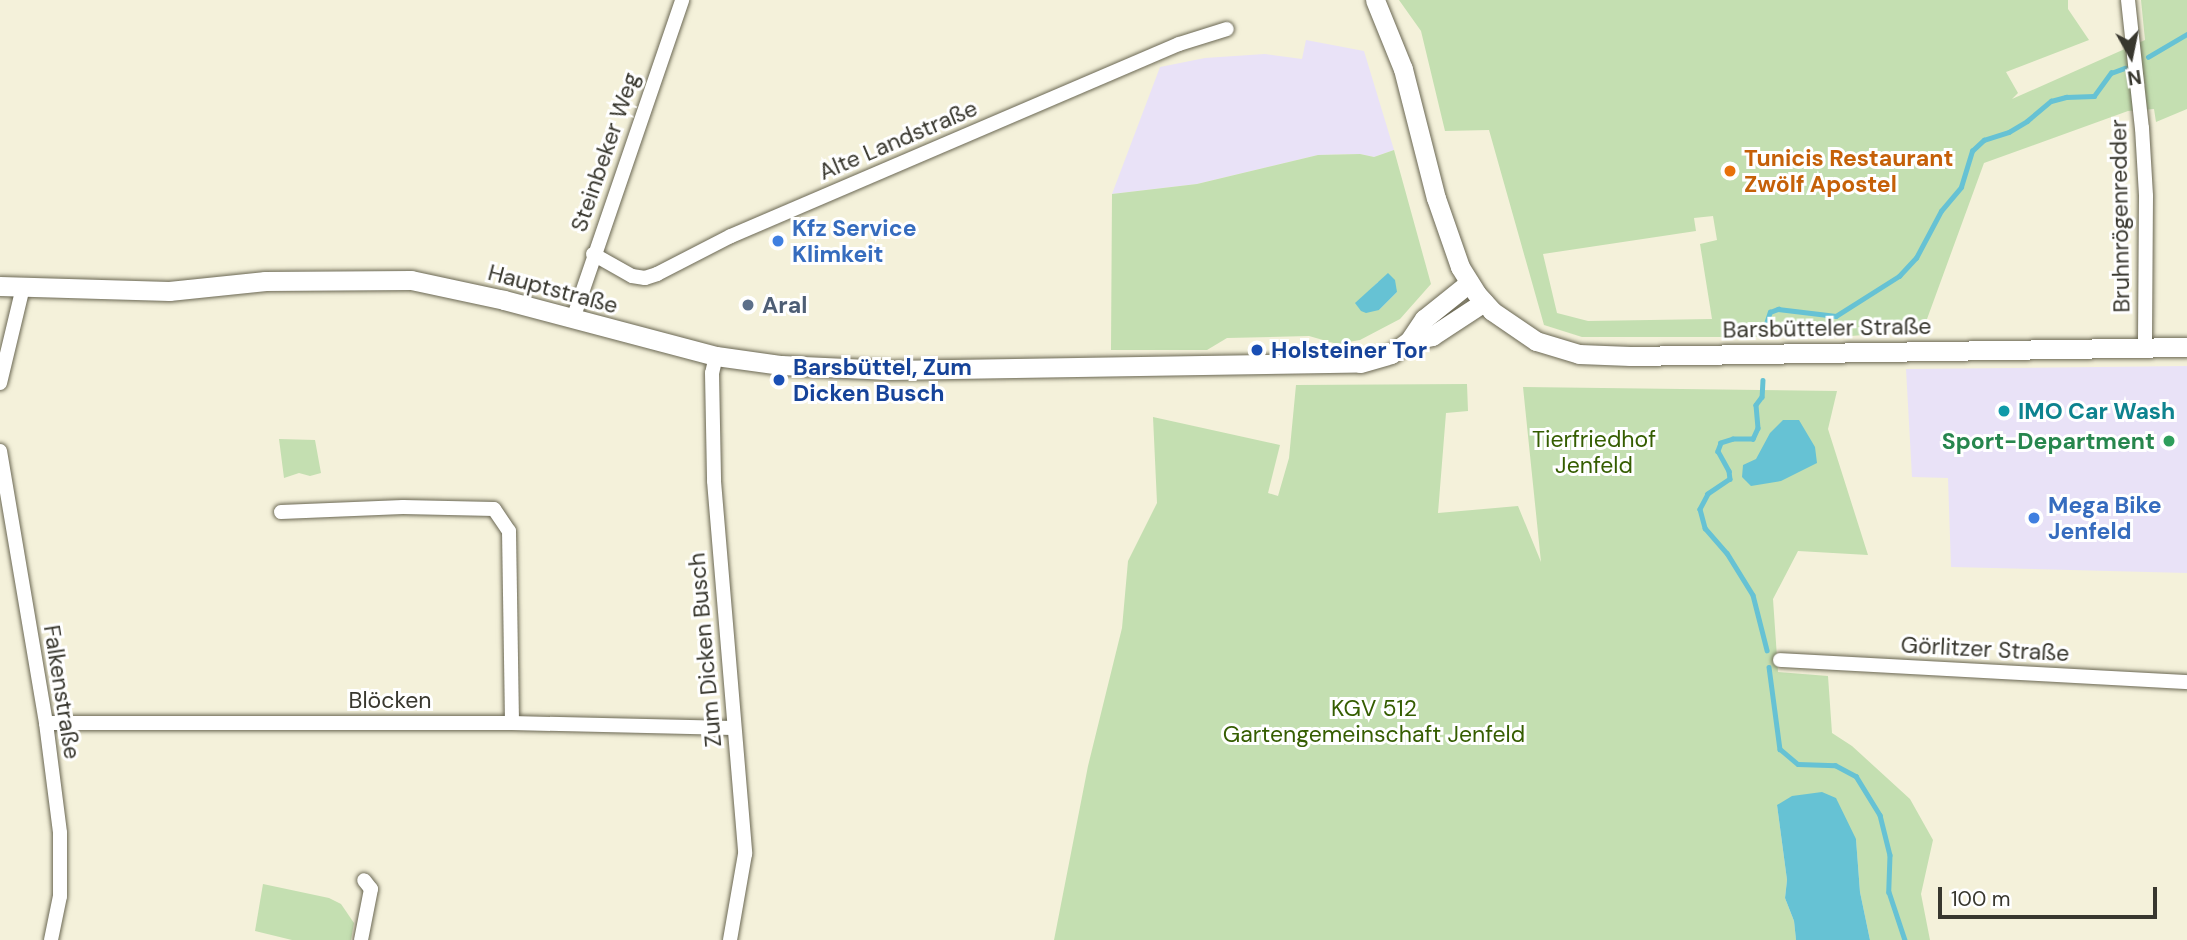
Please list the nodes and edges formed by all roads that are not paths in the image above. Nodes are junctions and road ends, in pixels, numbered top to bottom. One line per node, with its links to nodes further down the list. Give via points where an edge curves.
1 (682, 0): 5 (street, Steinbeker Weg)
2 (1374, 0): 6 (street, via 1403,69 1444,224)
3 (2128, 0): 12 (street, Bruhnrögenredder, via 2146,196)
4 (1227, 29): 5 (street, Alte Landstraße, via 1180,44 744,231 657,274 632,276)
5 (593, 254): 10 (street, Steinbeker Weg)
6 (1469, 283): 9 (street, Barsbütteler Straße); 11 (street, via 1423,319)
7 (0, 286): 8 (street, Hauptstraße)
8 (23, 287): 10 (street, Hauptstraße, via 169,291 265,281 411,281); 15 (street)
9 (1484, 302): 11 (street, via 1432,335); 12 (street, Barsbütteler Straße, via 1536,341 1602,355)
10 (573, 319): 14 (street, Hauptstraße)
11 (1409, 341): 14 (street, Hauptstraße, via 1391,354 1360,363 889,370 781,365)
12 (2145, 347): 13 (street, Barsbütteler Straße)
13 (2187, 347)
14 (716, 356): 22 (street, Zum Dicken Busch, via 712,373 714,481)
15 (0, 383)
16 (0, 451): 20 (street, Falkenstraße)
17 (281, 512): 21 (street, via 494,509 509,531)
18 (1780, 660): 19 (street, Görlitzer Straße)
19 (2187, 682)
20 (46, 723): 21 (street, Blöcken); 24 (street, Falkenstraße, via 60,833 60,896)
21 (512, 723): 22 (street, Blöcken)
22 (733, 728): 26 (street, Zum Dicken Busch, via 745,854)
23 (364, 880): 25 (street, via 371,889)
24 (51, 940)
25 (361, 940)
26 (730, 940)

